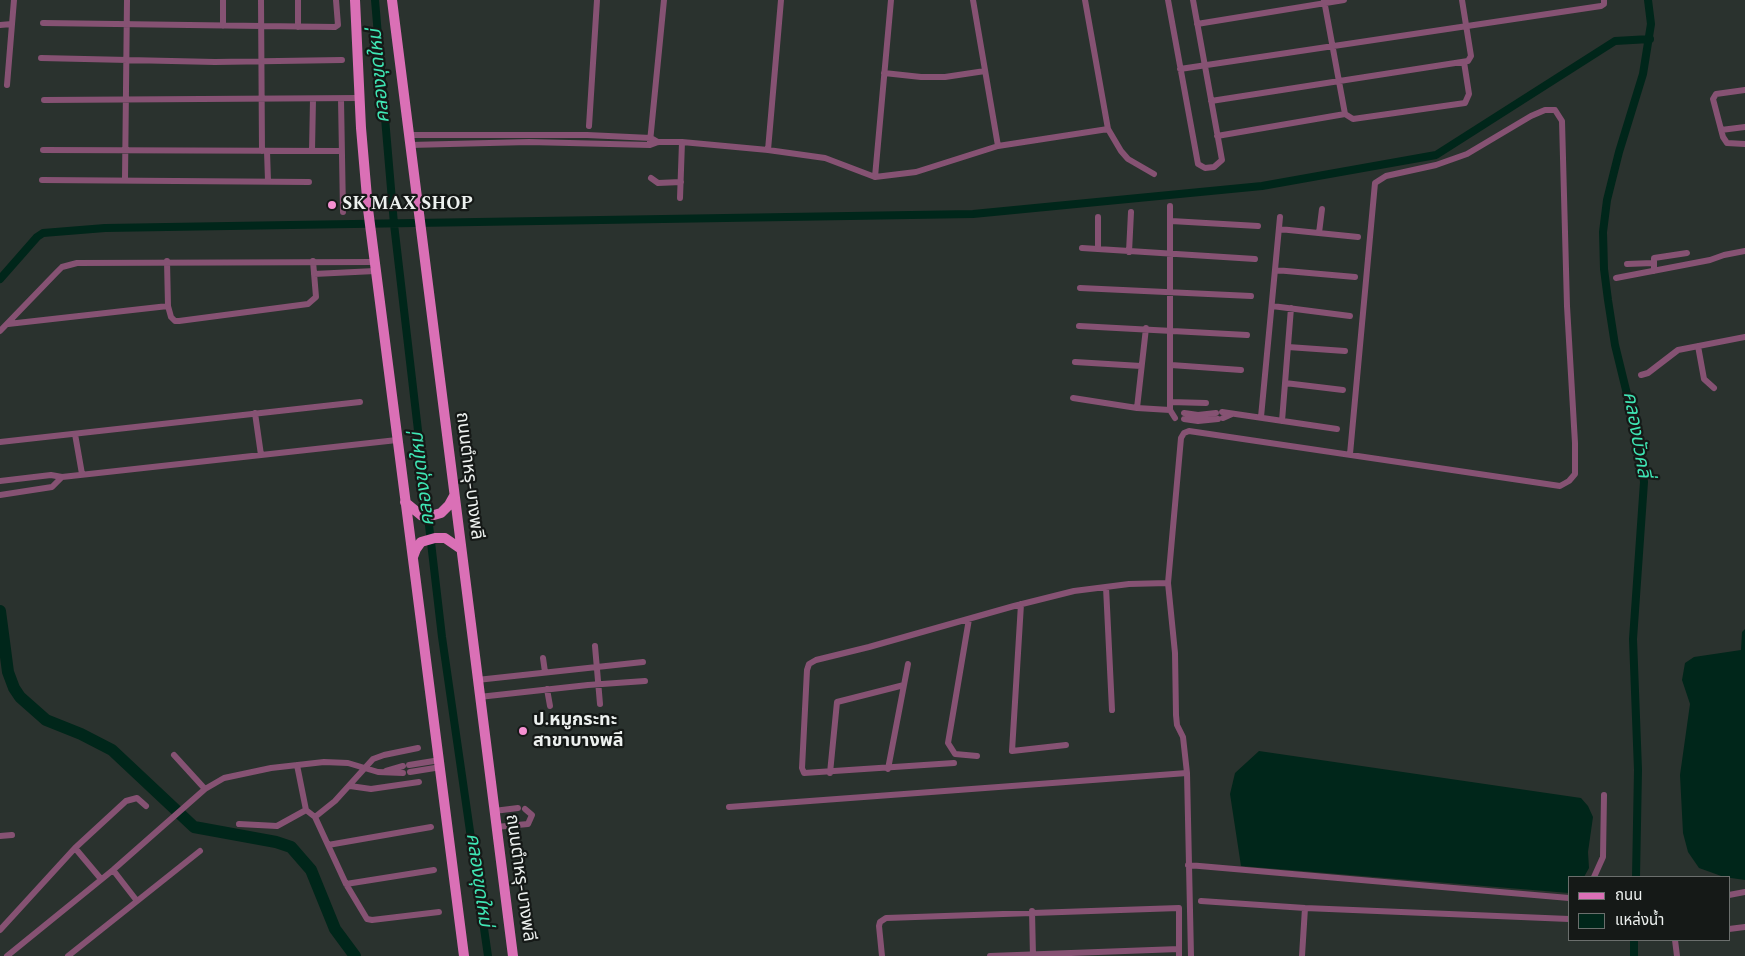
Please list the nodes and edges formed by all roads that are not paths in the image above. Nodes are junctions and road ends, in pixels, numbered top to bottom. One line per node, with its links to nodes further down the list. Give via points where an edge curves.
1 (14, 0): 22 (street)
2 (128, 0): 25 (street)
3 (223, 0): 26 (street)
4 (261, 0): 27 (street)
5 (298, 0): 28 (street)
6 (336, 0): 28 (street, via 336,26)
7 (355, 0): 43 (main road)
8 (392, 0): 56 (main road, ถนนตำหรุ-บางพลี)
9 (596, 0): 51 (street)
10 (664, 0): 57 (street)
11 (781, 0): 63 (street)
12 (891, 0): 39 (street)
13 (973, 0): 38 (street)
14 (1085, 0): 53 (street)
15 (1168, 0): 37 (street)
16 (1193, 0): 23 (street)
17 (1344, 0): 20 (street)
18 (1462, 0): 29 (street)
19 (1604, 0): 29 (street, via 1601,6)
20 (1325, 2): 23 (street); 30 (street)
21 (43, 23): 25 (street)
22 (12, 24): 24 (street); 41 (street)
23 (1197, 24): 36 (street)
24 (0, 25)
25 (127, 25): 26 (street); 32 (street)
26 (223, 26): 27 (street)
27 (261, 26): 28 (street); 34 (street)
28 (298, 27)
29 (1467, 27): 30 (street); 35 (street, via 1471,60)
30 (1333, 45): 36 (street); 40 (street)
31 (41, 58): 32 (street)
32 (127, 60): 34 (street); 47 (street)
33 (342, 60): 34 (street)
34 (261, 62): 48 (street)
35 (1464, 62): 40 (street); 50 (street, via 1469,94 1465,103 1353,119)
36 (1204, 65): 37 (street); 49 (street)
37 (1180, 69): 55 (street, via 1200,168 1214,167 1222,160)
38 (985, 71): 39 (street, via 945,77); 60 (street)
39 (884, 73): 68 (street)
40 (1340, 81): 49 (street); 50 (street)
41 (7, 85)
42 (1745, 90): 54 (street, via 1714,96)
43 (359, 98): 45 (street); 98 (main road)
44 (312, 99): 45 (street); 48 (street); 65 (street)
45 (341, 99): 66 (street)
46 (44, 100): 47 (street)
47 (127, 100): 48 (street); 62 (street)
48 (262, 100): 64 (street)
49 (1210, 101): 55 (street)
50 (1345, 114): 55 (street)
51 (589, 126)
52 (1745, 127): 54 (street)
53 (1108, 130): 60 (street); 67 (street, via 1128,159)
54 (1721, 130): 59 (street, via 1727,143)
55 (1217, 136)
56 (409, 140): 57 (street); 57 (street, via 588,135); 150 (main road, ถนนตำหรุ-บางพลี)
57 (650, 142): 58 (street)
58 (682, 142): 63 (street); 74 (street)
59 (1745, 144)
60 (998, 146): 68 (street, via 916,172)
61 (43, 150): 62 (street)
62 (125, 150): 64 (street); 70 (street)
63 (768, 150): 68 (street, via 824,158)
64 (264, 151): 65 (street); 72 (street)
65 (312, 151): 66 (street)
66 (341, 151): 78 (street)
67 (1154, 174)
68 (875, 177)
69 (651, 178): 74 (street, via 658,184)
70 (125, 179): 71 (street); 72 (street)
71 (42, 180)
72 (268, 181): 73 (street)
73 (309, 182)
74 (681, 182): 75 (street)
75 (680, 198)
76 (1170, 206): 82 (street)
77 (1322, 208): 85 (street)
78 (343, 212)
79 (1131, 212): 90 (street)
80 (1098, 217): 88 (street)
81 (1280, 217): 84 (street)
82 (1171, 221): 83 (street); 92 (street)
83 (1258, 226)
84 (1279, 229): 85 (street); 99 (street)
85 (1319, 233): 86 (street)
86 (1358, 237)
87 (1082, 248): 88 (street)
88 (1098, 249): 90 (street)
89 (1745, 251): 100 (street)
90 (1129, 252): 92 (street)
91 (1687, 253): 96 (street, via 1654,258)
92 (1172, 254): 93 (street); 105 (street)
93 (1255, 259)
94 (167, 261): 95 (street); 107 (street); 111 (street, via 78,263 62,267)
95 (313, 261): 98 (street); 101 (street)
96 (1653, 263): 97 (street); 100 (street)
97 (1627, 264)
98 (374, 267): 101 (street); 142 (main road)
99 (1275, 270): 102 (street); 108 (street)
100 (1654, 271): 103 (street)
101 (314, 274): 107 (street, via 316,297 308,304 180,321 171,316)
102 (1355, 277)
103 (1616, 278)
104 (1080, 288): 105 (street)
105 (1172, 293): 106 (street); 114 (street)
106 (1251, 296)
107 (168, 306): 111 (street)
108 (1272, 306): 109 (street); 136 (street)
109 (1291, 308): 110 (street); 119 (street)
110 (1350, 316)
111 (8, 324): 115 (street)
112 (1079, 326): 113 (street)
113 (1146, 328): 114 (street); 123 (street)
114 (1172, 330): 116 (street); 122 (street)
115 (0, 331)
116 (1247, 335)
117 (1745, 337): 118 (street)
118 (1698, 346): 125 (street, via 1675,351); 127 (street, via 1704,379)
119 (1288, 347): 120 (street); 126 (street)
120 (1345, 351)
121 (1075, 362): 123 (street)
122 (1171, 365): 124 (street); 131 (street)
123 (1141, 366): 133 (street)
124 (1241, 370)
125 (1641, 375)
126 (1285, 382): 128 (street); 138 (street)
127 (1714, 388)
128 (1343, 390)
129 (1073, 398): 133 (street)
130 (360, 402): 134 (street)
131 (1170, 402): 132 (street); 135 (street)
132 (1206, 403)
133 (1137, 408): 135 (street)
134 (255, 413): 141 (street); 145 (street)
135 (1177, 414): 137 (street)
136 (1260, 417): 137 (street, via 1232,414); 138 (street)
137 (1198, 418): 140 (street)
138 (1282, 421): 139 (street)
139 (1337, 429)
140 (1199, 433): 144 (street); 154 (street, via 1189,431 1181,438)
141 (75, 434): 143 (street); 146 (street)
142 (397, 440): 145 (street); 151 (main road)
143 (0, 442)
144 (1350, 454): 144 (street, via 1560,486 1574,474 1562,121 1555,110 1531,116 1467,154 1386,176 1375,183)
145 (261, 455): 146 (street)
146 (82, 474): 147 (street)
147 (62, 477): 148 (street, via 51,475); 149 (street, via 52,487)
148 (0, 481)
149 (0, 495)
150 (454, 496): 151 (main road, via 445,509 434,515 422,516); 152 (main road, ถนนตำหรุ-บางพลี)
151 (405, 502): 153 (main road)
152 (461, 549): 153 (main road, via 445,538 431,539 416,548); 164 (main road, ถนนตำหรุ-บางพลี)
153 (413, 558): 178 (main road)
154 (1168, 583): 155 (street); 183 (street, via 1177,720 1183,737)
155 (1106, 587): 156 (street); 172 (street)
156 (1021, 604): 157 (street); 173 (street, via 1012,751)
157 (969, 618): 176 (street, via 948,743 954,754); 182 (street, via 810,664 807,670 803,771 808,775)
158 (595, 646): 162 (street)
159 (543, 658): 163 (street)
160 (643, 662): 162 (street)
161 (908, 664): 167 (street)
162 (597, 667): 163 (street); 166 (street)
163 (545, 672): 164 (street)
164 (477, 680): 169 (main road, ถนนตำหรุ-บางพลี)
165 (645, 681): 166 (street)
166 (598, 684): 168 (street); 170 (street)
167 (904, 685): 181 (street); 182 (street, via 837,702)
168 (547, 689): 169 (street); 171 (street)
169 (479, 697): 191 (main road, ถนนตำหรุ-บางพลี)
170 (600, 704)
171 (550, 706)
172 (1112, 710)
173 (1066, 745)
174 (418, 748): 180 (street, via 373,759)
175 (174, 755): 186 (street)
176 (977, 756)
177 (954, 763): 181 (street)
178 (440, 764): 180 (street, via 385,772); 224 (main road)
179 (298, 765): 180 (street, via 348,763); 186 (street, via 238,774); 190 (street)
180 (364, 768): 185 (street)
181 (888, 768): 182 (street)
182 (830, 773)
183 (1187, 773): 189 (street); 201 (street)
184 (419, 782): 185 (street, via 371,789)
185 (350, 786): 192 (street)
186 (205, 789): 202 (street)
187 (1604, 796): 204 (street, via 1603,857)
188 (146, 806): 199 (street, via 132,798)
189 (729, 807)
190 (306, 810): 192 (street); 193 (street, via 277,826)
191 (494, 811): 195 (main road, ถนนตำหรุ-บางพลี); 195 (street, via 522,808 532,815 528,824)
192 (315, 817): 198 (street)
193 (239, 824)
194 (431, 827): 198 (street)
195 (496, 827): 225 (main road, ถนนตำหรุ-บางพลี)
196 (12, 835): 197 (street)
197 (0, 836)
198 (328, 845): 206 (street)
199 (75, 848): 205 (street); 218 (street)
200 (200, 851): 210 (street)
201 (1188, 866): 209 (street); 228 (street)
202 (113, 870): 205 (street); 210 (street)
203 (434, 870): 206 (street)
204 (1594, 876)
205 (101, 880): 222 (street)
206 (346, 884): 213 (street, via 363,915 372,920)
207 (1745, 892): 208 (street)
208 (1730, 894)
209 (1568, 898)
210 (137, 901): 223 (street)
211 (1201, 901): 212 (street)
212 (1305, 908): 215 (street); 229 (street)
213 (439, 912)
214 (1032, 912): 220 (street, via 1179,908); 221 (street); 226 (street, via 882,919 879,926)
215 (1568, 919)
216 (1745, 927): 217 (street)
217 (1730, 929)
218 (0, 930)
219 (1675, 941): 230 (street)
220 (1179, 953): 221 (street)
221 (1033, 955): 227 (street)
222 (7, 956)
223 (68, 956)
224 (464, 956)
225 (514, 956)
226 (882, 956)
227 (990, 956)
228 (1191, 956)
229 (1302, 956)
230 (1677, 956)

